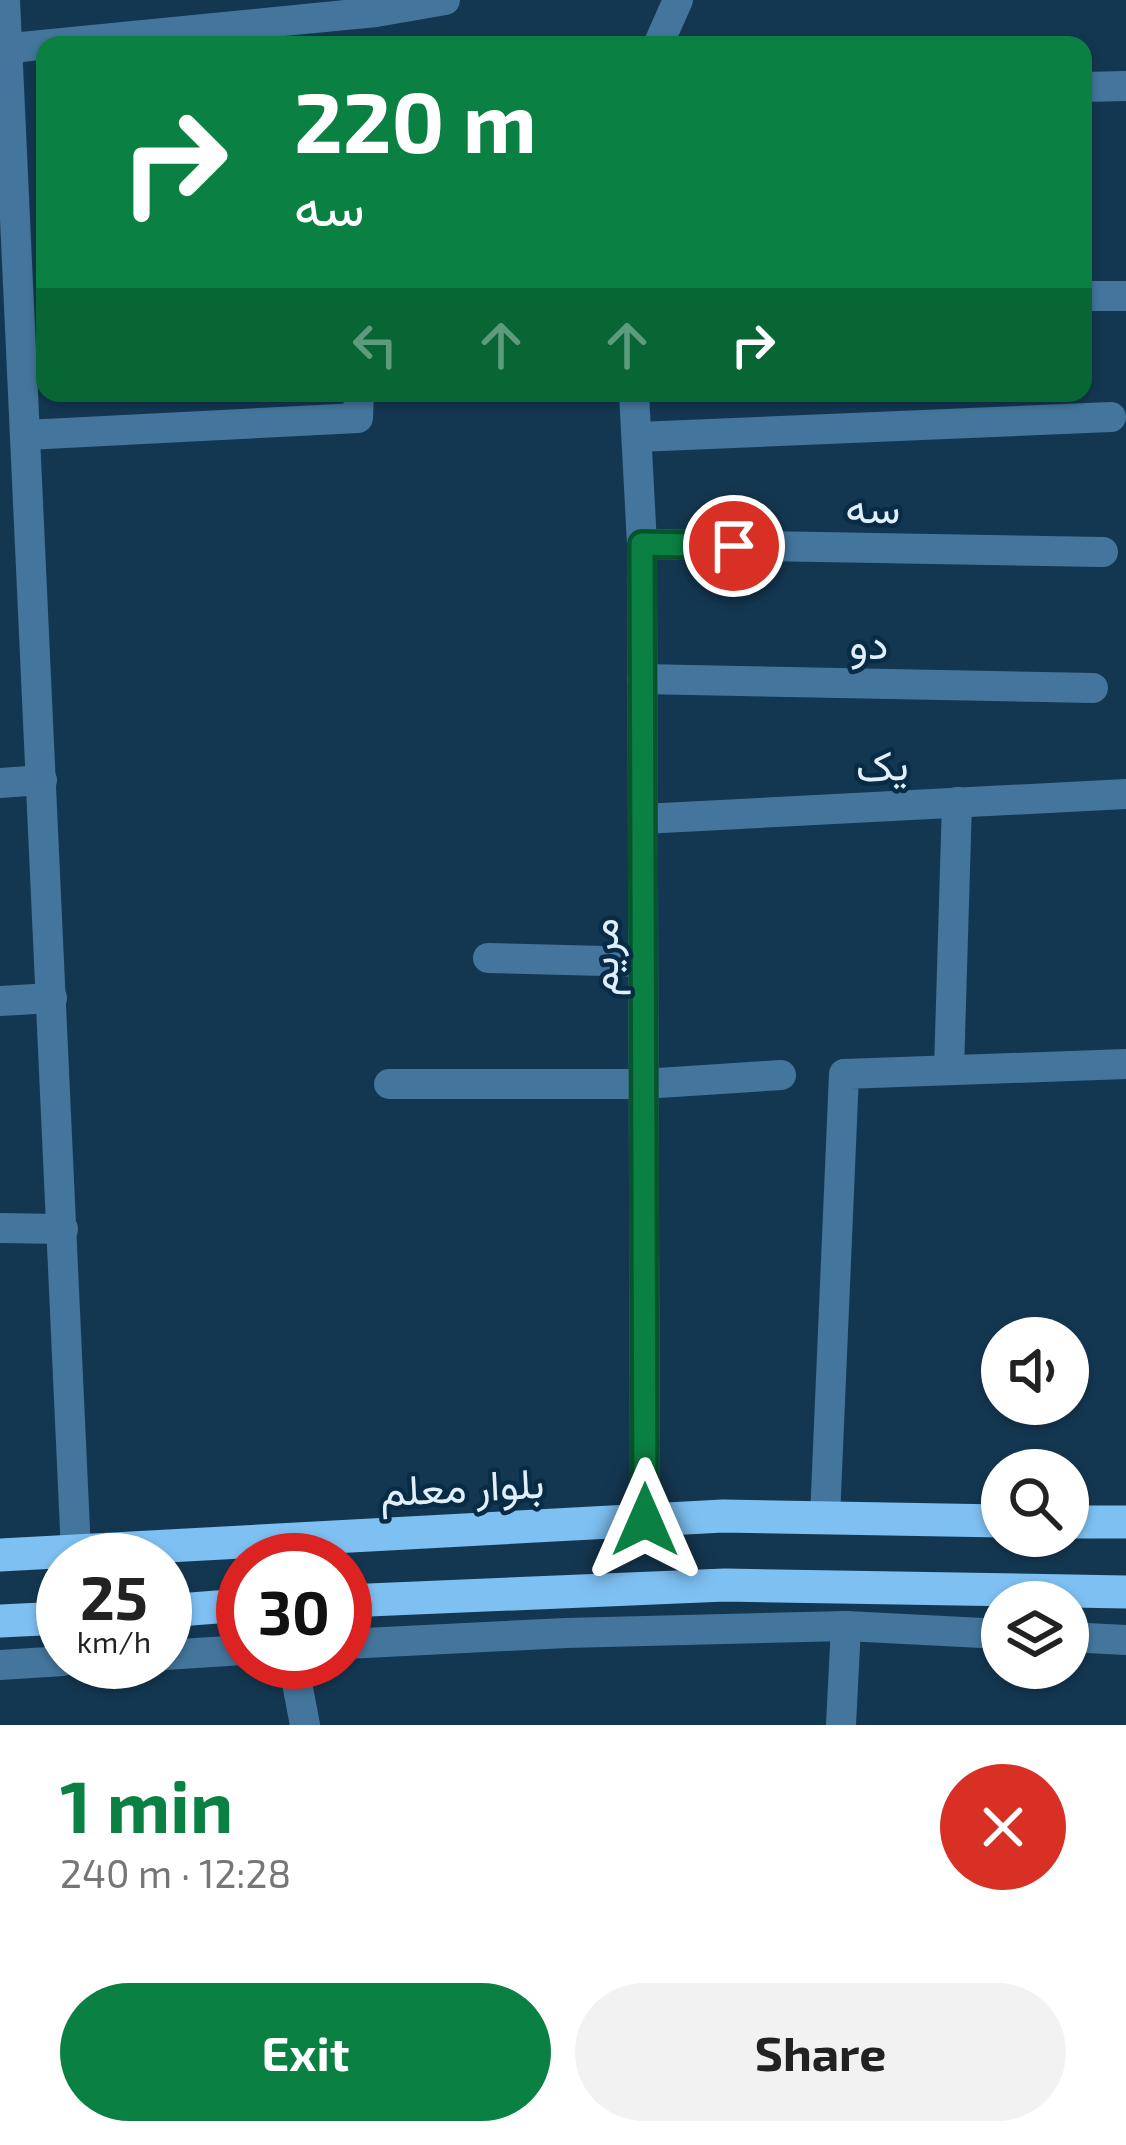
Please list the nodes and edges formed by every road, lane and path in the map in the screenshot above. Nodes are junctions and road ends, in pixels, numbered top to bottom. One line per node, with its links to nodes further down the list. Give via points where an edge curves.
1 (5, 0): 9 (street)
2 (445, 0): 4 (street)
3 (678, 0): 7 (street)
4 (376, 6): 5 (street); 6 (street)
5 (110, 36)
6 (375, 36)
7 (662, 36)
8 (36, 44): 9 (street)
9 (4, 48): 12 (street)
10 (1126, 86): 11 (street)
11 (1092, 87)
12 (21, 287): 18 (street)
13 (1092, 296): 14 (street)
14 (1126, 296)
15 (359, 402): 18 (street, via 358,418)
16 (635, 402): 19 (street, مریم)
17 (1111, 417): 19 (street)
18 (26, 435): 22 (street)
19 (638, 436): 20 (street, مریم)
20 (642, 544): 21 (street, سه); 24 (street, مریم)
21 (1103, 552)
22 (32, 564): 23 (street); 26 (street)
23 (0, 566)
24 (642, 679): 25 (street, دو); 30 (street, مریم)
25 (1094, 688)
26 (42, 780): 27 (street); 33 (street)
27 (0, 783)
28 (1126, 794): 29 (street, یک)
29 (957, 802): 30 (street, یک); 36 (street)
30 (643, 819): 32 (street, مریم)
31 (488, 958): 32 (street)
32 (643, 962): 39 (street, مریم)
33 (52, 998): 34 (street); 41 (street)
34 (0, 1001)
35 (1126, 1064): 36 (street)
36 (949, 1070): 42 (street, via 844,1074)
37 (781, 1075): 39 (street)
38 (389, 1084): 39 (street)
39 (643, 1084): 43 (street, مریم)
40 (0, 1228): 41 (street)
41 (63, 1229): 47 (street)
42 (824, 1518): 43 (highway, بلوار معلم); 44 (highway, بلوار معلم)
43 (645, 1520): 48 (highway, بلوار معلم)
44 (981, 1521)
45 (1089, 1522): 46 (highway)
46 (1126, 1522)
47 (75, 1533)
48 (192, 1545)
49 (36, 1554): 50 (highway, بلوار معلم)
50 (0, 1555)
51 (1126, 1592): 52 (highway, via 724,1585)
52 (372, 1600)
53 (36, 1619): 54 (highway)
54 (0, 1621)
55 (845, 1626): 56 (street); 59 (street); 64 (street)
56 (981, 1633)
57 (1089, 1638): 58 (street)
58 (1126, 1640)
59 (372, 1643)
60 (36, 1663): 61 (street)
61 (0, 1665)
62 (298, 1689): 63 (street)
63 (304, 1725)
64 (841, 1725)

